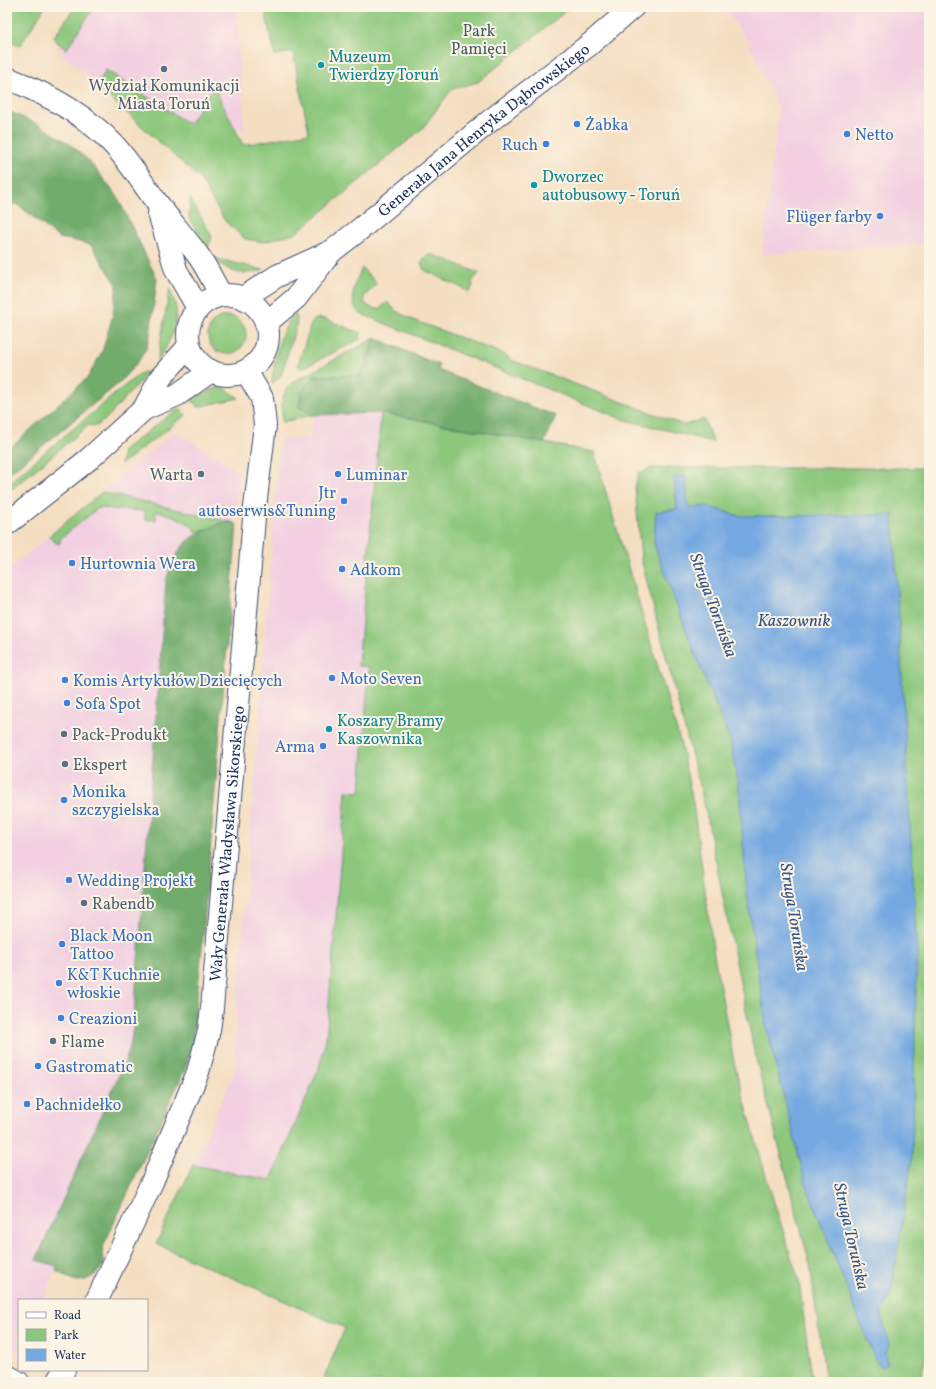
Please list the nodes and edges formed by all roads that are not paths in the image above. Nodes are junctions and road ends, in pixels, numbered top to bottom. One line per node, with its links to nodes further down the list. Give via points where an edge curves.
1 (633, 7): 4 (street, Generała Jana Henryka Dąbrowskiego)
2 (7, 78): 3 (street, via 36,90 88,122 112,143)
3 (155, 200): 5 (street, via 200,259); 7 (street, via 176,270)
4 (332, 251): 6 (street, Generała Jana Henryka Dąbrowskiego, via 276,276); 8 (street, Generała Jana Henryka Dąbrowskiego, via 296,298)
5 (221, 295): 6 (street); 7 (street)
6 (243, 298): 8 (street, via 261,312)
7 (198, 308): 9 (street, via 189,326)
8 (266, 323): 11 (street, via 268,337 265,350 257,362)
9 (189, 346): 10 (street, via 198,361); 12 (street, via 161,377)
10 (211, 371): 11 (street, via 223,375); 12 (street, via 177,395)
11 (246, 371): 14 (street, Wały Generała Władysława Sikorskiego, via 262,398 265,425 255,506 209,1030 198,1072 152,1182)
12 (144, 409): 13 (street, via 89,459)
13 (7, 524)
14 (97, 1299)
15 (63, 1371): 18 (street)
16 (7, 1376): 17 (street)
17 (18, 1382)
18 (57, 1382)

